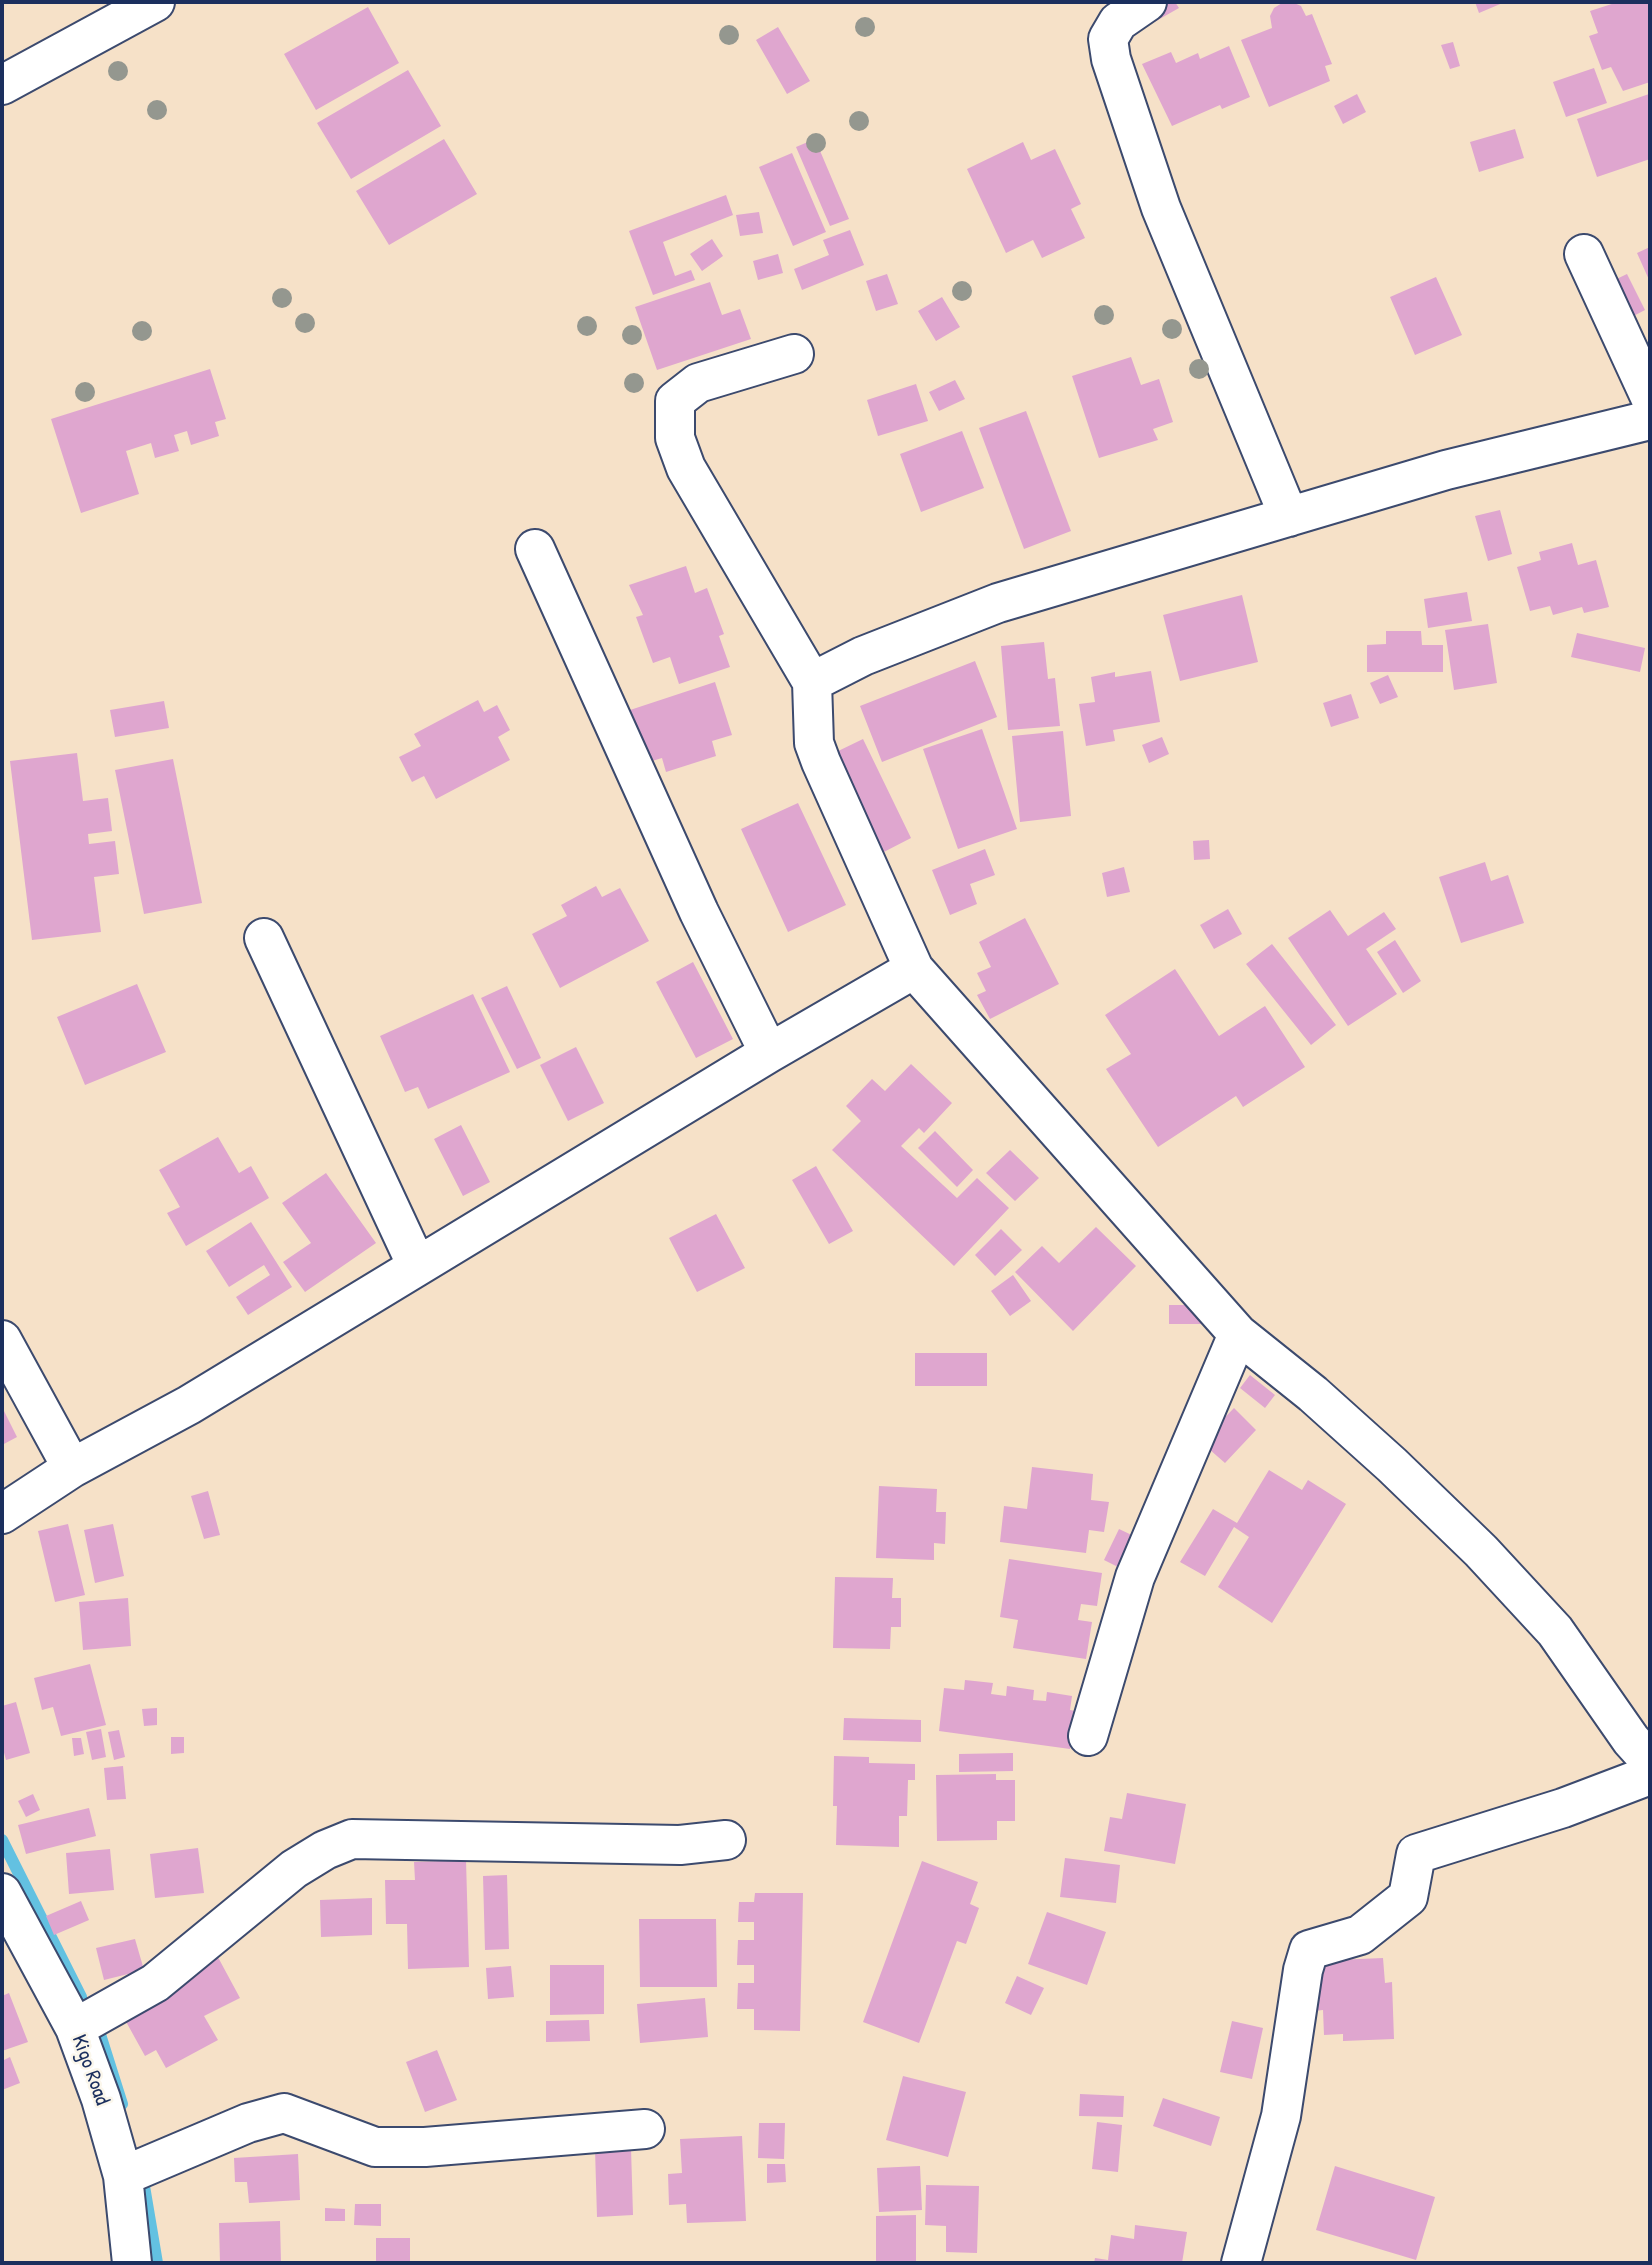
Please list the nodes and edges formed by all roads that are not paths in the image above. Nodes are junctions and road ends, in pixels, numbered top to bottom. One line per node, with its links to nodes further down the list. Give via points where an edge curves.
1 (155, 2): 3 (street)
2 (1147, 2): 8 (street, via 1118,22 1108,39 1111,59 1161,208)
3 (2, 85)
4 (1584, 254): 6 (street)
5 (794, 354): 10 (street, via 698,383 676,401 675,438 686,468)
6 (1650, 397)
7 (1650, 420): 8 (street, via 1446,470)
8 (1289, 517): 10 (street, via 998,603 863,656)
9 (535, 549): 13 (street, via 699,912)
10 (812, 682): 12 (street, via 814,743)
11 (264, 938): 14 (street)
12 (915, 969): 13 (street); 15 (street)
13 (769, 1053): 14 (street)
14 (417, 1266): 17 (street, via 188,1405)
15 (1238, 1334): 19 (street, via 1136,1577); 20 (street, via 1313,1394 1481,1551 1555,1631)
16 (2, 1340): 17 (street)
17 (72, 1468): 18 (street)
18 (2, 1514)
19 (1088, 1736)
20 (1650, 1761)
21 (1650, 1775): 28 (street, via 1416,1854 1408,1897 1360,1935 1309,1950 1280,2116)
22 (726, 1840): 24 (street, via 680,1845 352,1839 294,1869 155,1983)
23 (2, 1893): 24 (street, Kigo Road)
24 (75, 2028): 26 (street, Kigo Road, via 102,2099)
25 (645, 2129): 26 (street, via 375,2147 284,2113 248,2123)
26 (123, 2176): 27 (street, Kigo Road)
27 (132, 2263)
28 (1241, 2263)

